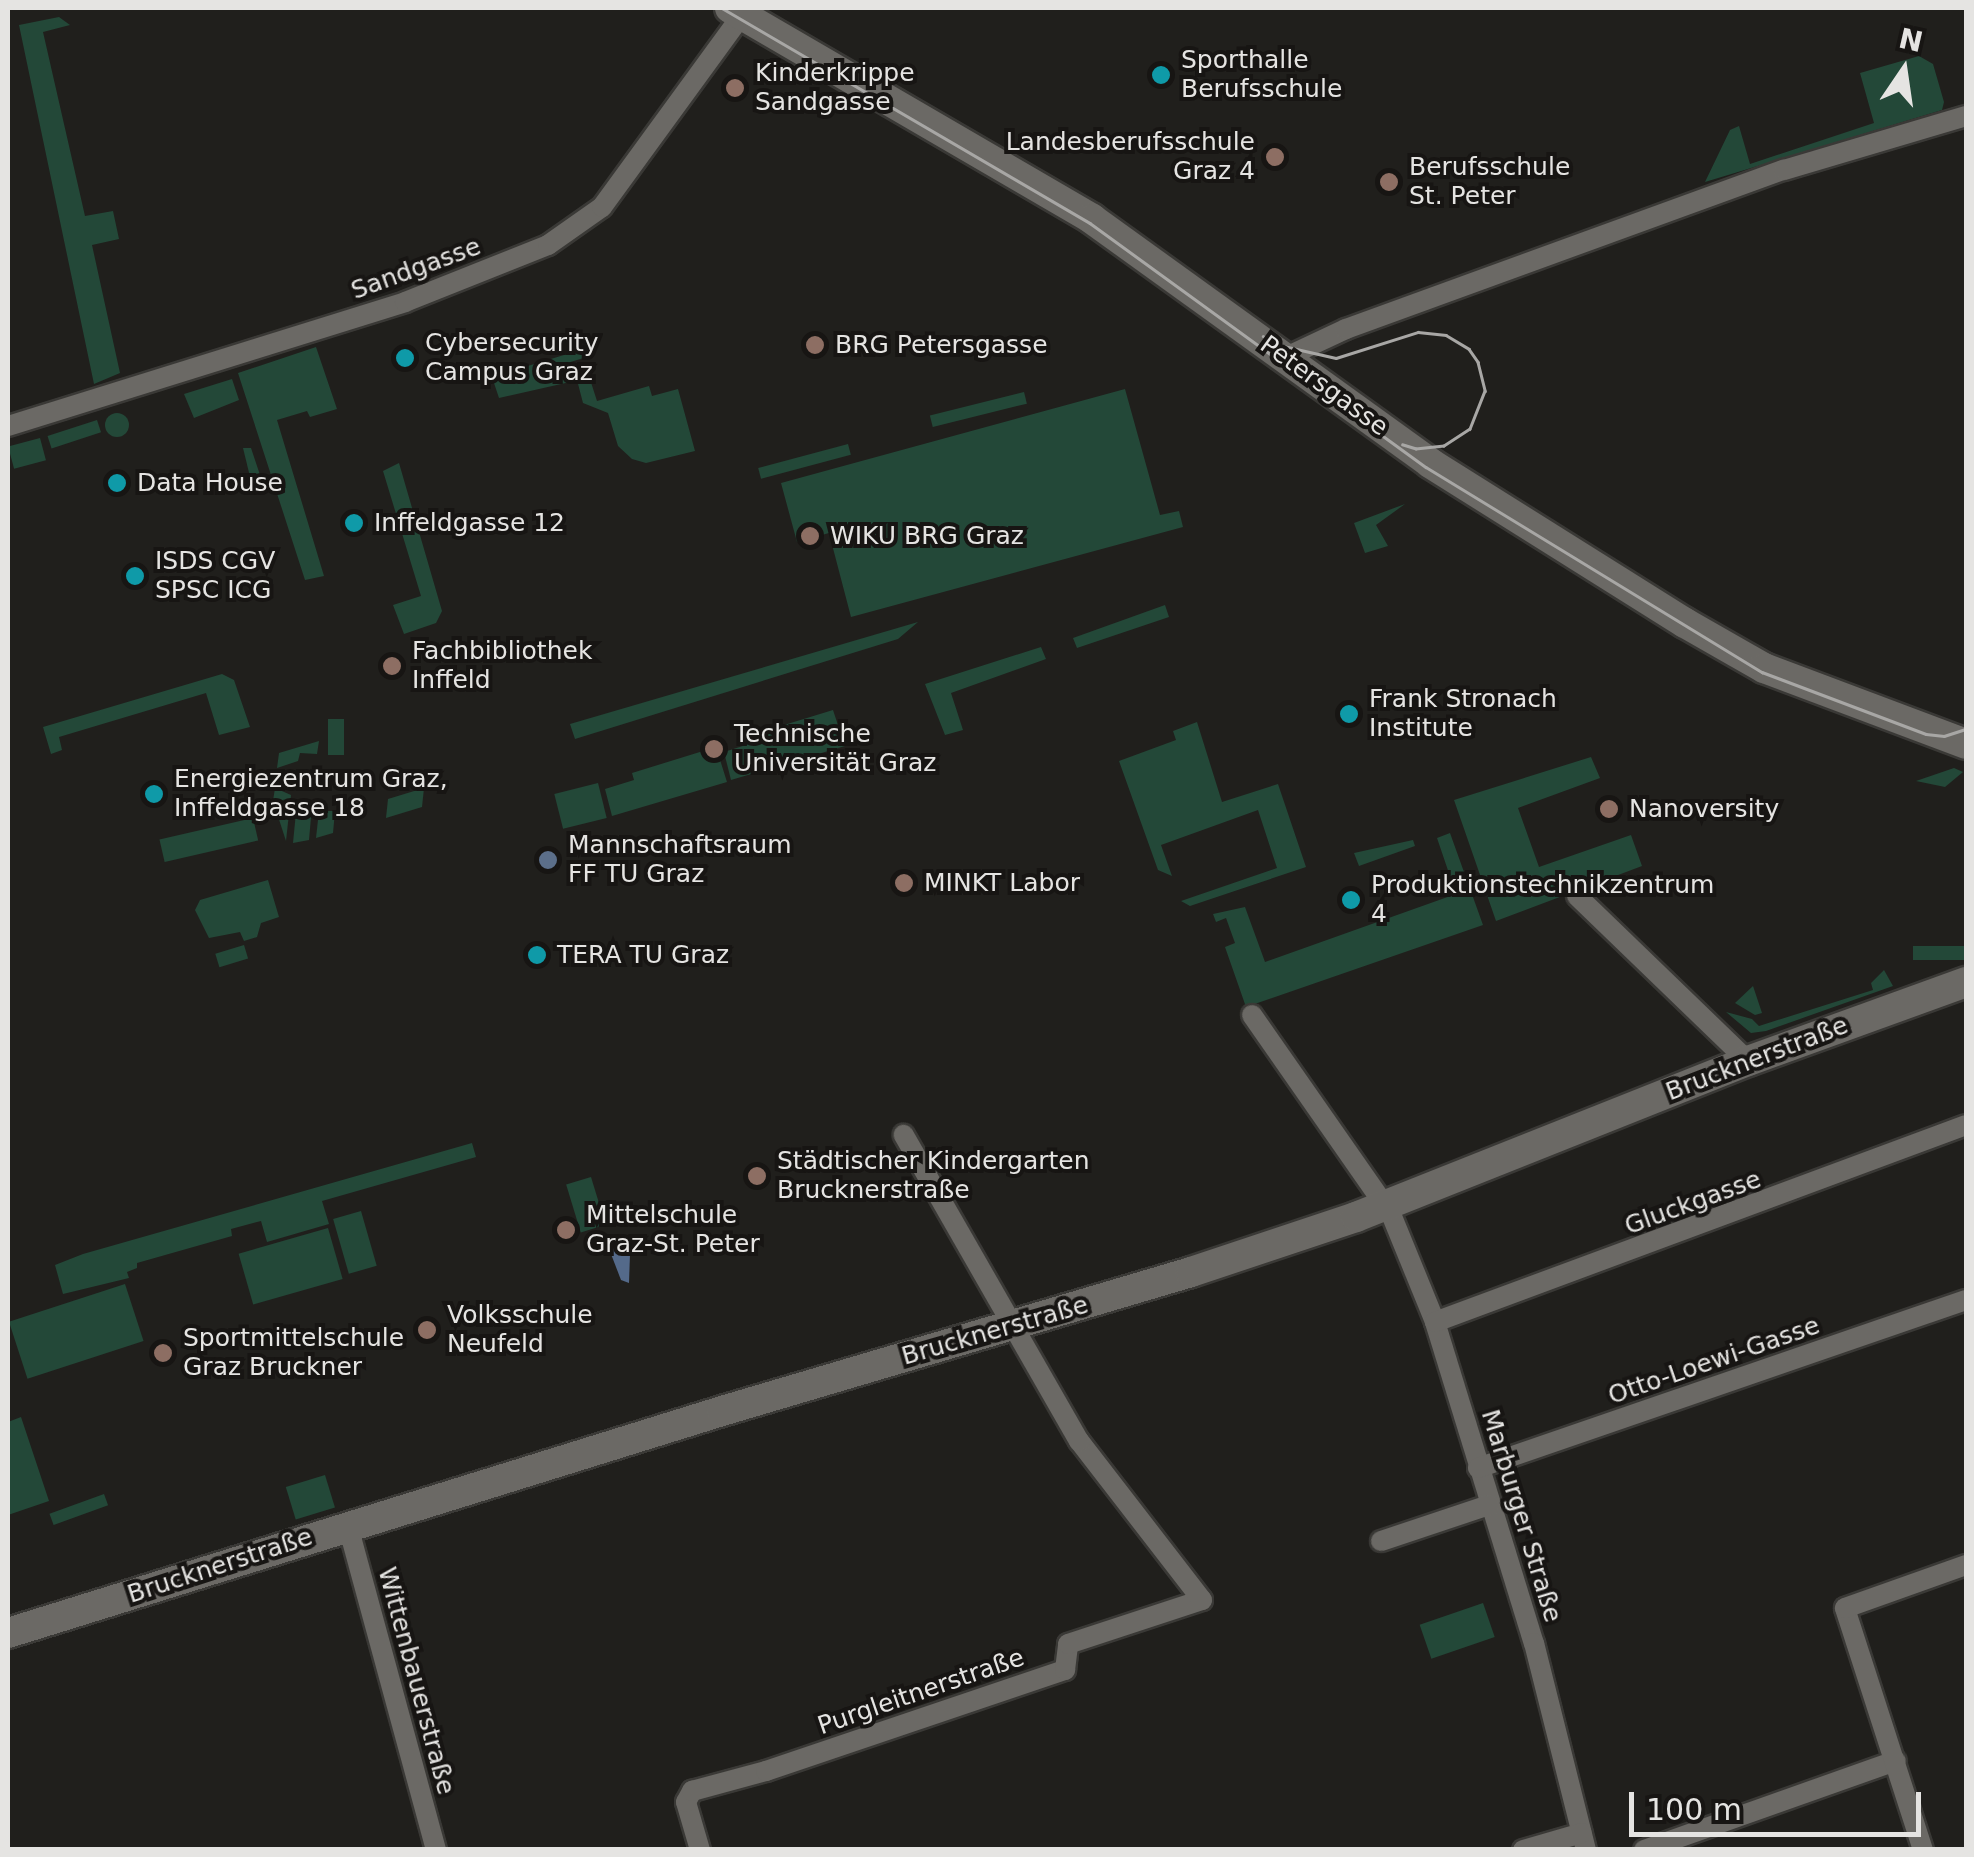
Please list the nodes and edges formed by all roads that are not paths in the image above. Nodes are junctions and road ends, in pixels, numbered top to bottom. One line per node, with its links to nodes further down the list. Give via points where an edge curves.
1 (736, 11): 3 (main road, Petersgasse, via 1092,219); 4 (street, Sandgasse, via 602,206 548,245 405,302)
2 (1966, 116): 3 (street, via 1784,170 1346,329)
3 (1284, 358): 6 (main road, Petersgasse, via 1474,492 1748,659)
4 (8, 426)
5 (1966, 725): 6 (street)
6 (1934, 732): 7 (main road, Petersgasse)
7 (1966, 744)
8 (1577, 896): 11 (street)
9 (1966, 982): 11 (main road, Brucknerstraße)
10 (1252, 1015): 14 (street, Marburger Straße)
11 (1748, 1061): 14 (main road, Brucknerstraße)
12 (1966, 1125): 16 (street, Gluckgasse)
13 (904, 1135): 17 (street)
14 (1384, 1205): 16 (street, Marburger Straße); 17 (main road, Brucknerstraße)
15 (1966, 1300): 18 (street, Otto-Loewi-Gasse)
16 (1434, 1322): 18 (street, Marburger Straße)
17 (1013, 1328): 20 (main road, Brucknerstraße); 27 (street, Purgleitnerstraße, via 1079,1441 1202,1600 1068,1644 1064,1670 692,1791 686,1802)
18 (1478, 1468): 19 (street, Marburger Straße)
19 (1489, 1505): 21 (street); 25 (street, Marburger Straße, via 1534,1643)
20 (348, 1526): 23 (main road, Brucknerstraße); 26 (street, Wittenbauerstraße)
21 (1381, 1541)
22 (1966, 1565): 24 (street, via 1845,1608)
23 (8, 1634)
24 (1896, 1761): 29 (street); 30 (street)
25 (1584, 1841): 28 (street)
26 (436, 1850)
27 (700, 1850)
28 (1523, 1850)
29 (1644, 1850)
30 (1923, 1850)

